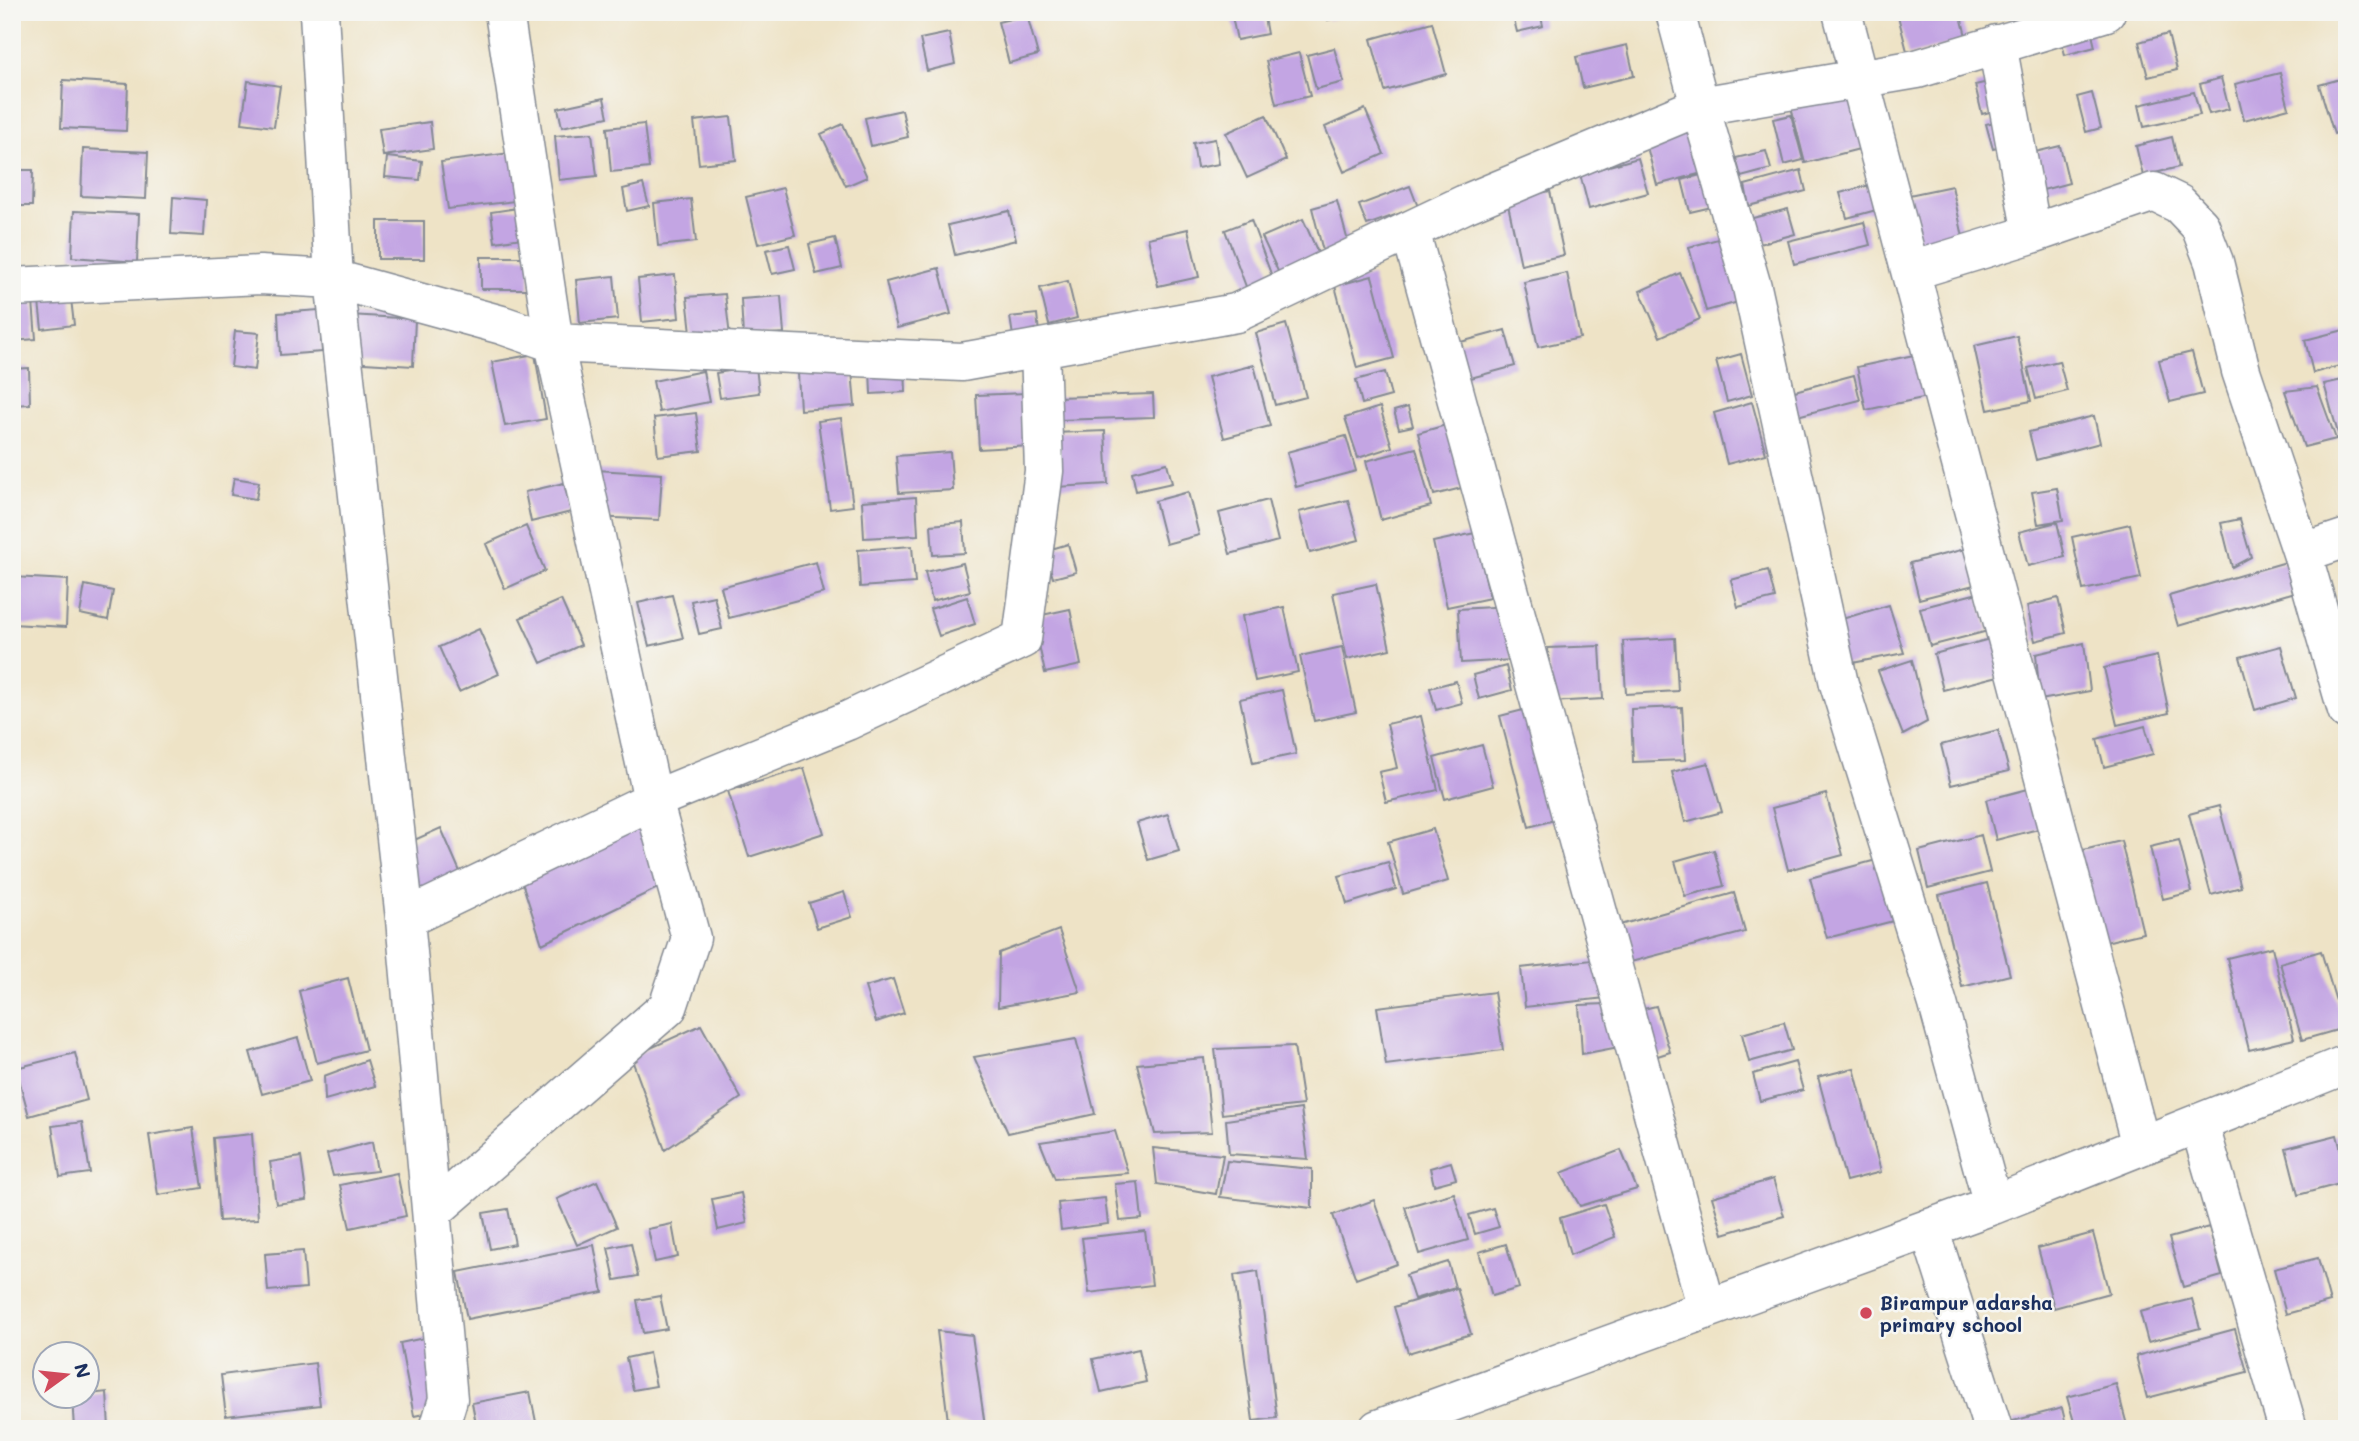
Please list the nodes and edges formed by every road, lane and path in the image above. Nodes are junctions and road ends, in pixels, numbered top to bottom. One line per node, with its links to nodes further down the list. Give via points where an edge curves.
1 (319, 12): 12 (street)
2 (504, 12): 14 (street)
3 (1675, 12): 8 (street)
4 (1842, 12): 7 (street)
5 (2106, 12): 6 (street)
6 (1997, 44): 7 (street, via 1917,69); 10 (street)
7 (1860, 79): 8 (street); 11 (street)
8 (1700, 106): 9 (street); 24 (street, via 1752,288 1839,684 1938,1004)
9 (1410, 230): 15 (street, via 1236,313); 27 (street)
10 (2032, 234): 11 (street); 17 (street, via 2154,192 2179,204 2200,226 2214,262 2241,371)
11 (1910, 271): 23 (street)
12 (334, 279): 13 (street, via 260,275); 14 (street); 20 (street)
13 (12, 287)
14 (554, 343): 15 (street, via 962,362); 19 (street)
15 (1040, 348): 19 (street, via 1044,471 1022,639 847,721)
16 (2347, 538): 17 (street)
17 (2302, 553): 18 (street)
18 (2345, 701)
19 (653, 800): 20 (street); 25 (street, via 691,938 668,1007)
20 (405, 919): 25 (street)
21 (2347, 1063): 22 (street)
22 (2199, 1123): 23 (street); 31 (street)
23 (2141, 1146): 24 (street)
24 (1993, 1205): 26 (street)
25 (432, 1212): 29 (street, via 448,1399)
26 (1929, 1228): 27 (street); 30 (street)
27 (1707, 1309): 28 (street)
28 (1400, 1425)
29 (439, 1429)
30 (1993, 1429)
31 (2288, 1429)

